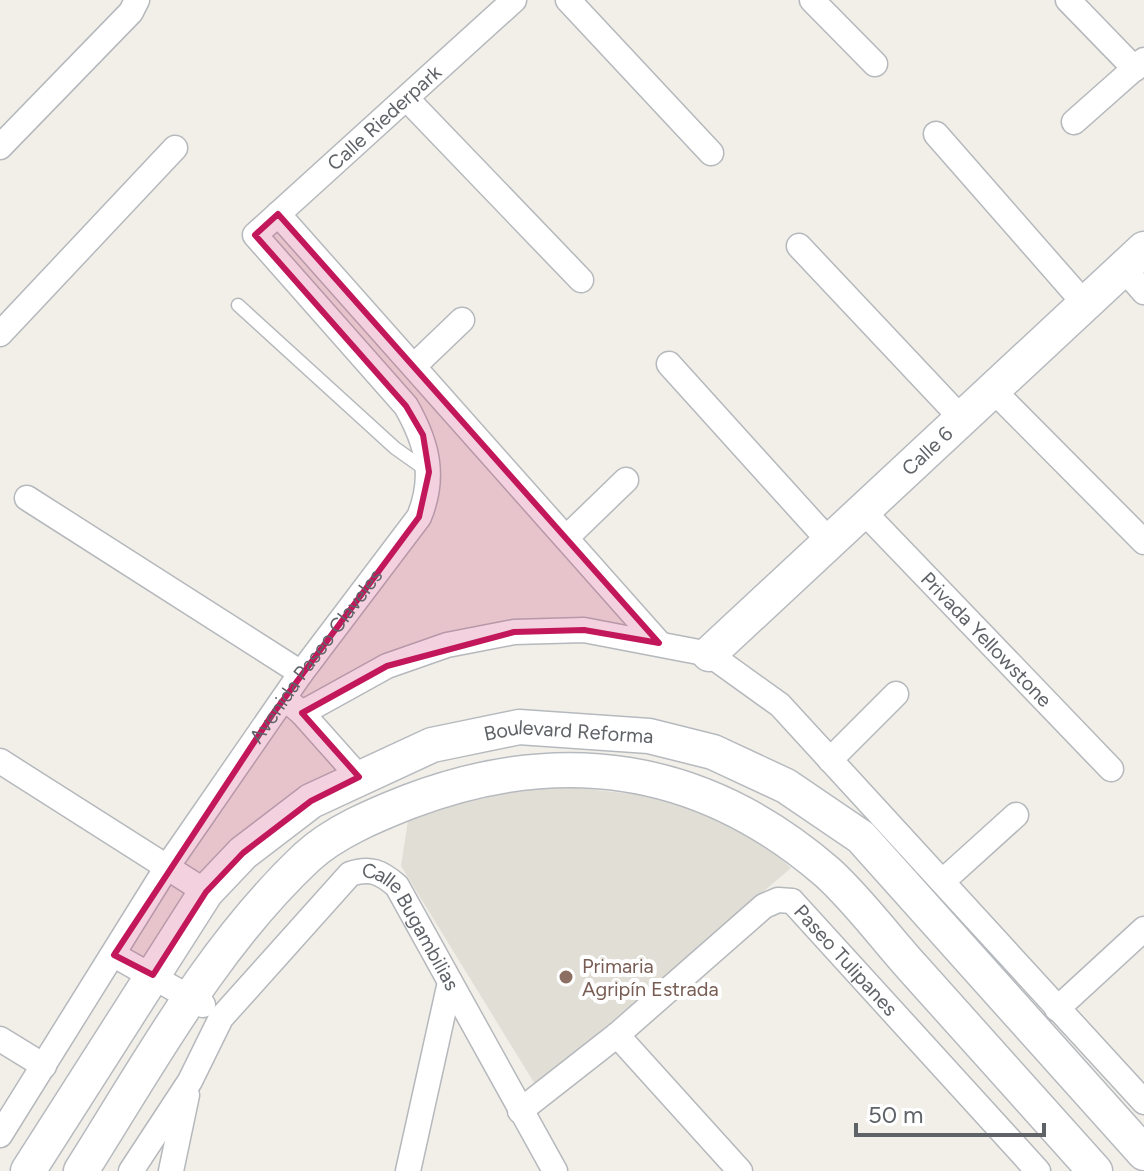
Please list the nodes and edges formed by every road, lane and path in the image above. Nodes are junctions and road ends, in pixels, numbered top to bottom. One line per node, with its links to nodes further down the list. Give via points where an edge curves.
1 (137, 0): 11 (street)
2 (514, 0): 8 (street, Calle Riederpark)
3 (568, 0): 13 (street)
4 (812, 0): 6 (street)
5 (1068, 0): 7 (street)
6 (875, 64)
7 (1140, 64): 9 (street)
8 (407, 99): 14 (street, Calle Riederpark); 17 (street)
9 (1074, 122)
10 (936, 134): 18 (street)
11 (0, 147)
12 (175, 148): 21 (street)
13 (711, 153)
14 (278, 214): 23 (street); 26 (street, Calle Riederpark, via 255,235 406,406)
15 (799, 246): 25 (street)
16 (1137, 270): 18 (main road, Calle 6)
17 (581, 280)
18 (1085, 304): 24 (main road, Calle 6)
19 (238, 305): 27 (lane, via 395,448)
20 (462, 320): 23 (street)
21 (0, 334)
22 (669, 364): 32 (street)
23 (414, 366): 31 (street)
24 (993, 390): 25 (main road, Calle 6); 33 (street)
25 (962, 419): 30 (main road, Calle 6)
26 (423, 435): 27 (street, Avenida Paseo Claveles)
27 (429, 472): 36 (street, Avenida Paseo Claveles, via 419,517)
28 (626, 480): 31 (street)
29 (27, 498): 36 (street)
30 (863, 511): 32 (main road, Calle 6); 41 (street, Privada Yellowstone)
31 (566, 538): 34 (street)
32 (830, 542): 35 (main road, Calle 6)
33 (1144, 542)
34 (659, 643): 35 (street); 38 (street, via 584,630 473,639 387,666)
35 (709, 654): 39 (street, via 780,705)
36 (301, 673): 38 (street, Avenida Paseo Claveles)
37 (896, 694): 39 (street)
38 (293, 706): 42 (street); 44 (street, Avenida Paseo Claveles)
39 (830, 760): 45 (street)
40 (0, 761): 44 (street)
41 (1111, 769)
42 (359, 777): 46 (main road, Boulevard Reforma, via 311,801 243,853); 61 (main road, Boulevard Reforma, via 432,745 519,727 649,736 713,752 786,786 861,837)
43 (1016, 815): 45 (street)
44 (167, 867): 46 (street); 48 (street, Avenida Paseo Claveles)
45 (943, 881): 52 (street)
46 (206, 892): 49 (main road, Boulevard Reforma)
47 (1144, 929): 52 (street)
48 (114, 955): 49 (street); 56 (street, Avenida Paseo Claveles)
49 (153, 975): 51 (street); 62 (main road, Boulevard Reforma)
50 (450, 982): 53 (street, Calle Bugambilias, via 397,886 382,873 364,869 350,874); 59 (street, Calle Bugambilias); 66 (street)
51 (191, 997): 53 (street); 63 (main road, Boulevard Reforma); 70 (main road, Boulevard Reforma, via 251,913 310,854 377,814 459,782 544,770 622,772 703,792 766,826 828,873)
52 (1057, 1009): 58 (street)
53 (221, 1018): 57 (street, Calle Bugambilias)
54 (617, 1035): 59 (street, Paseo Tulipanes); 68 (street); 69 (street, Paseo Tulipanes, via 764,906 792,901)
55 (0, 1039): 56 (street)
56 (44, 1066): 60 (street, Avenida Paseo Claveles)
57 (190, 1081): 64 (street); 65 (street)
58 (1144, 1102)
59 (520, 1111): 67 (street, Calle Bugambilias)
60 (0, 1135)
61 (1144, 1153)
62 (28, 1171)
63 (81, 1171)
64 (131, 1171)
65 (171, 1171)
66 (408, 1171)
67 (555, 1171)
68 (740, 1171)
69 (1038, 1171)
70 (1095, 1171)

